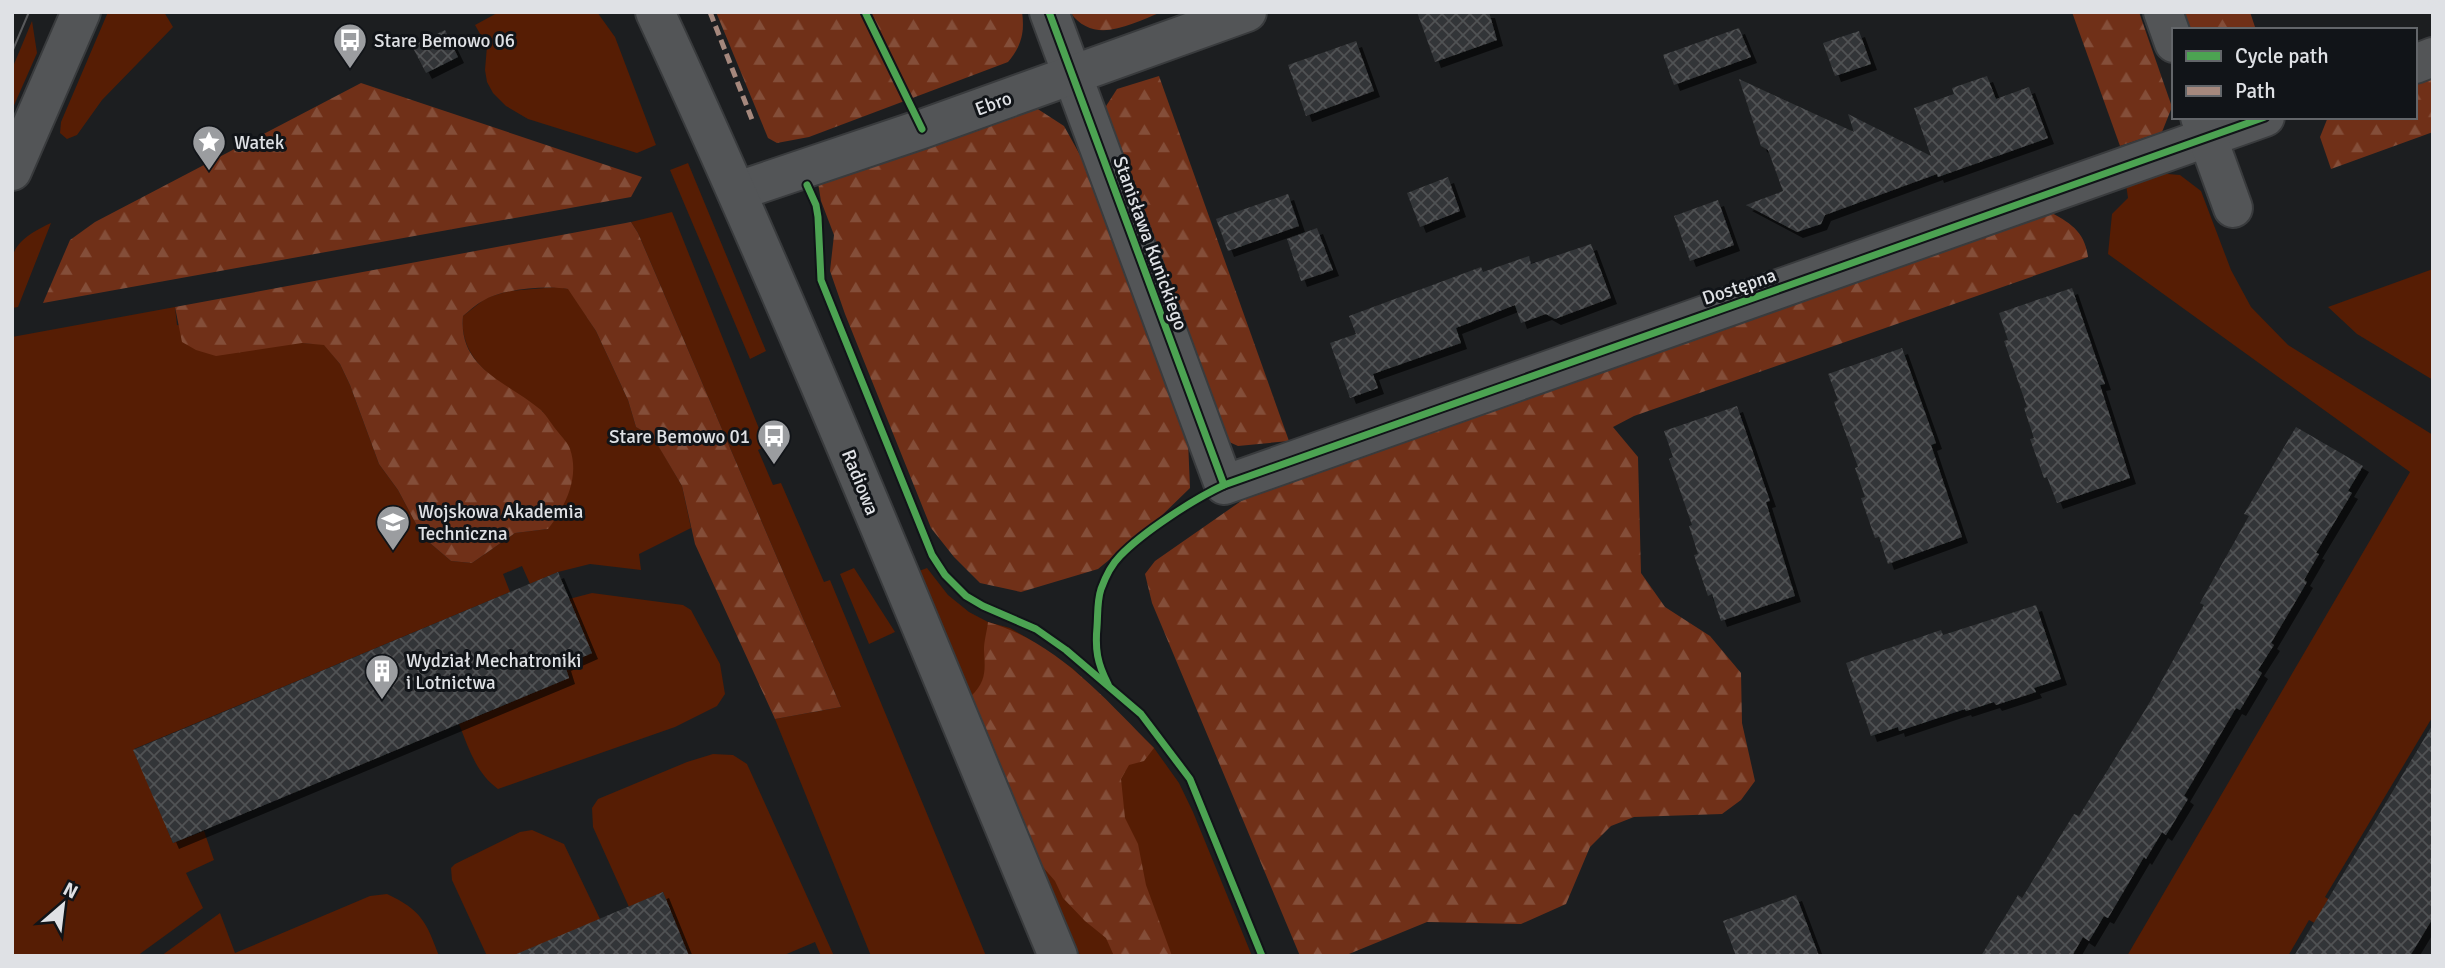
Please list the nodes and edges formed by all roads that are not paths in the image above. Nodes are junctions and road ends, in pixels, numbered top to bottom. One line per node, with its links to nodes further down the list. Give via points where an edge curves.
1 (80, 12): 10 (street)
2 (655, 12): 11 (street, Radiowa)
3 (1049, 12): 7 (street, Stanisława Kunickiego)
4 (1247, 12): 7 (street, Ebro)
5 (2163, 12): 6 (street)
6 (2172, 37)
7 (1072, 74): 11 (street, Ebro); 13 (street, Stanisława Kunickiego)
8 (2254, 119): 9 (street, Dostępna)
9 (2204, 128): 12 (street); 13 (street, Dostępna)
10 (12, 171)
11 (738, 191): 14 (street, Radiowa)
12 (2233, 208)
13 (1224, 485)
14 (1058, 956)

